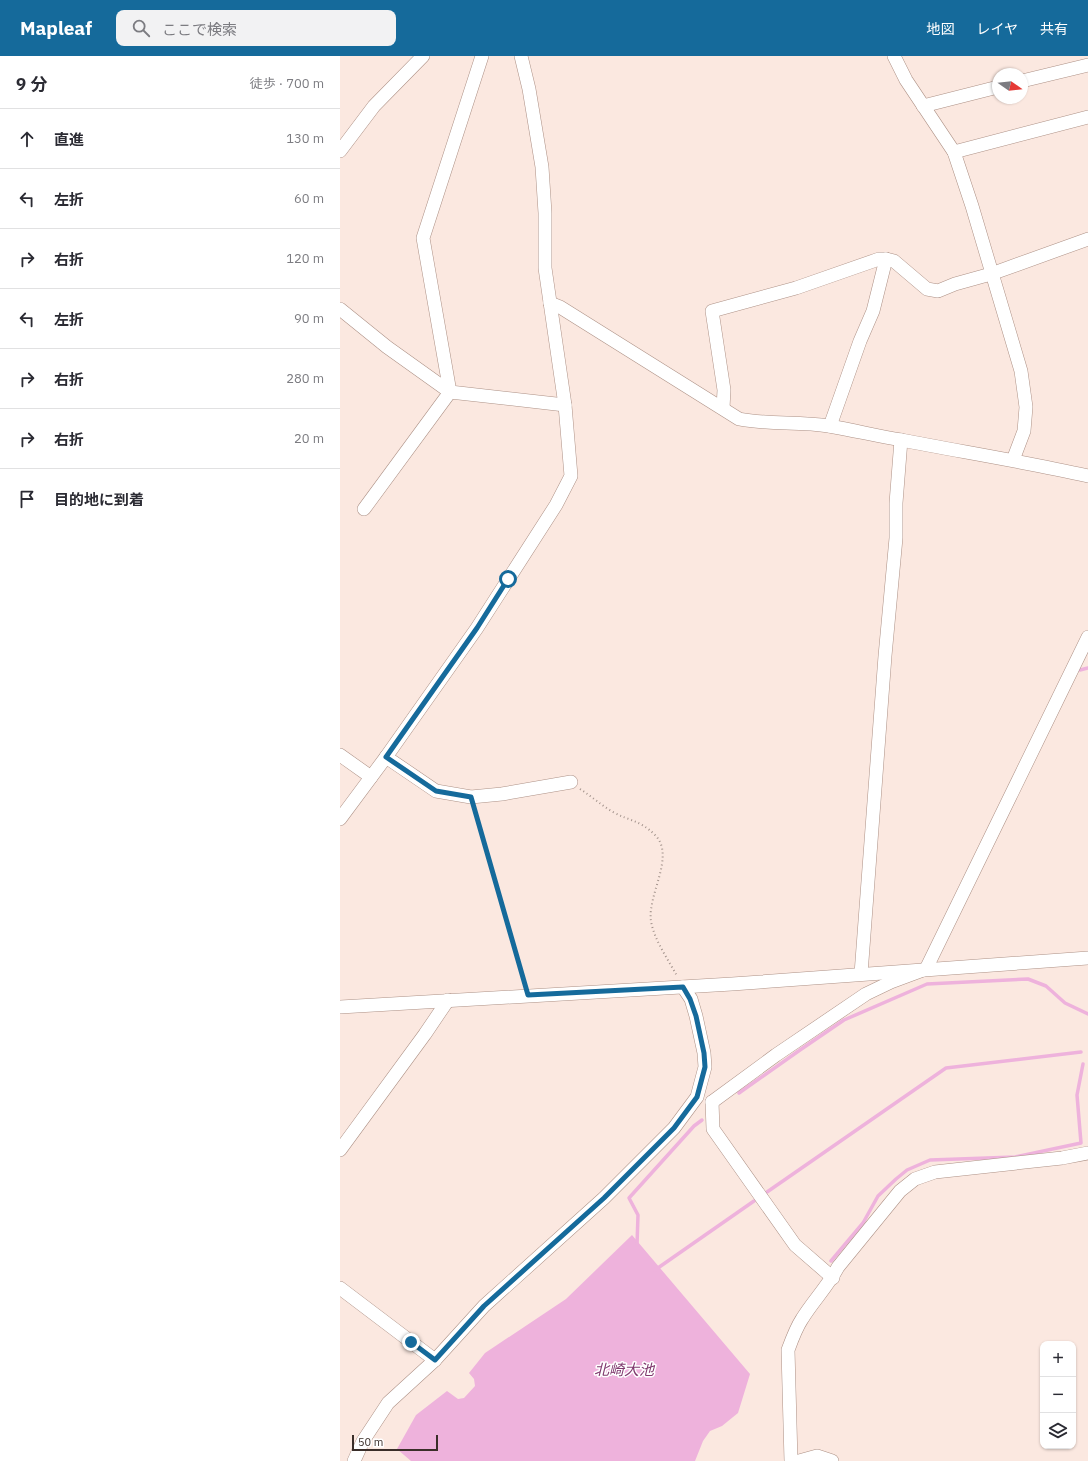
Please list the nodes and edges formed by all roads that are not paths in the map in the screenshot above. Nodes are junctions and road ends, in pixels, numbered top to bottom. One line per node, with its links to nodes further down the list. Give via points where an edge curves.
1 (422, 56): 10 (street, via 374,106)
2 (482, 56): 17 (street, via 423,238)
3 (521, 56): 15 (street, via 542,167 545,268)
4 (894, 56): 8 (street)
5 (1088, 65): 6 (street)
6 (1028, 80)
7 (992, 89): 8 (street)
8 (923, 106): 11 (street)
9 (1088, 117): 11 (street)
10 (340, 151)
11 (954, 152): 14 (street)
12 (1088, 239): 14 (street)
13 (886, 259): 14 (street, via 894,261 927,289 938,291); 19 (street, via 879,259 796,288 712,311 724,390); 20 (street, via 873,311)
14 (991, 274): 22 (street, via 1021,371 1026,407 1024,431)
15 (550, 303): 18 (street); 19 (street)
16 (340, 309): 17 (street, via 387,347)
17 (450, 392): 18 (street); 24 (street)
18 (565, 405): 27 (street, via 571,476 556,506 477,628)
19 (723, 408): 20 (street, via 739,419 756,422)
20 (830, 426): 21 (street)
21 (901, 440): 22 (street); 33 (street, via 896,538)
22 (1013, 460): 23 (street)
23 (1088, 476)
24 (364, 509)
25 (1088, 637): 32 (street)
26 (340, 755): 28 (street)
27 (386, 757): 28 (street); 29 (street, via 436,791 471,797)
28 (371, 777): 30 (street)
29 (571, 782)
30 (340, 819)
31 (1088, 958): 32 (street)
32 (926, 969): 33 (street); 38 (street, via 866,994)
33 (861, 974): 34 (street)
34 (683, 987): 35 (street); 37 (street, via 696,1016 704,1053 705,1067)
35 (448, 1000): 36 (street); 39 (street)
36 (340, 1006)
37 (697, 1097): 38 (street); 43 (street, via 674,1128 604,1198 484,1306)
38 (712, 1102): 41 (street, via 713,1129 795,1245)
39 (340, 1150)
40 (1088, 1153): 41 (street, via 935,1172 915,1179 900,1191 838,1267)
41 (833, 1278): 45 (street, via 802,1319 788,1350)
42 (340, 1288): 43 (street)
43 (435, 1360): 44 (street, via 388,1403 363,1441)
44 (354, 1461)
45 (791, 1461)
46 (799, 1461): 47 (street, via 817,1456)
47 (832, 1461)

